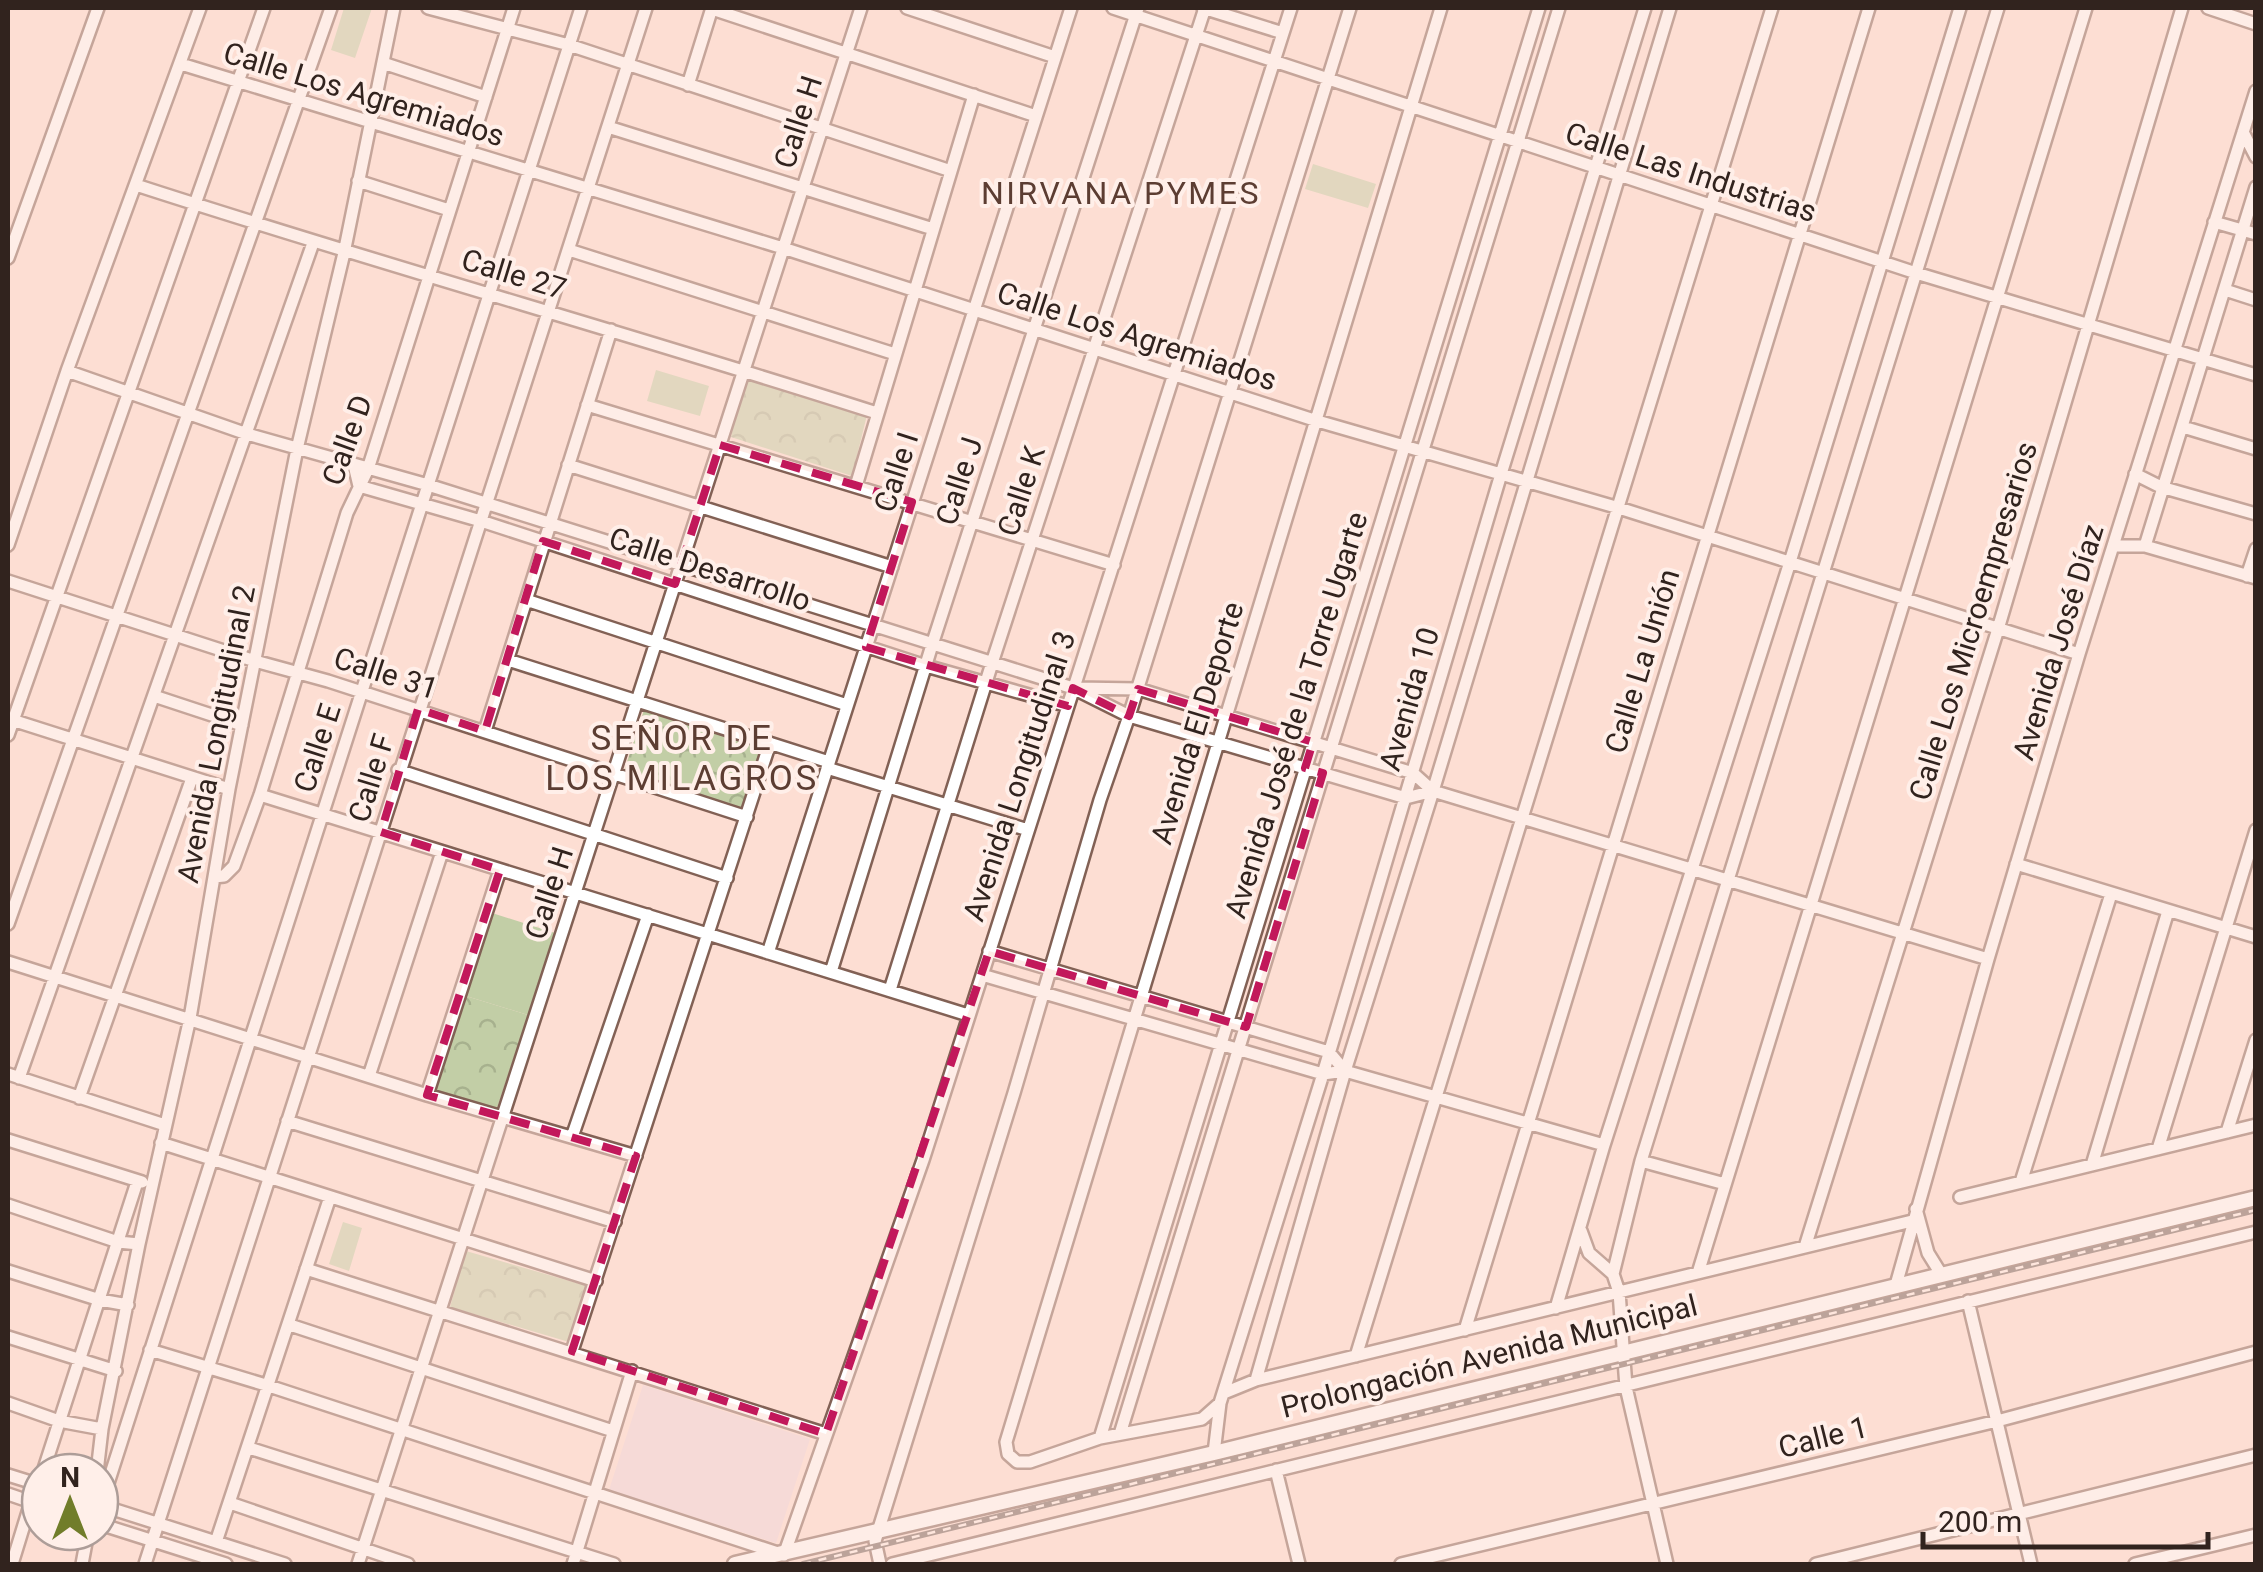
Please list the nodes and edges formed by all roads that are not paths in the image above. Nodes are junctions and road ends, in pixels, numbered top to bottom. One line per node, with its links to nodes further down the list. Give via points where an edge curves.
1 (98, 8): 82 (street)
2 (200, 8): 41 (street)
3 (264, 8): 44 (street)
4 (331, 8): 49 (street)
5 (394, 8): 40 (street, Avenida Longitudinal 2)
6 (428, 8): 30 (street)
7 (514, 8): 33 (street, Calle D)
8 (581, 8): 36 (street, Calle E)
9 (646, 8): 42 (street, Calle F)
10 (712, 8): 37 (street); 45 (street)
11 (861, 8): 37 (street, Calle H)
12 (907, 8): 38 (street)
13 (1071, 8): 38 (street, Calle I)
14 (1113, 8): 31 (street, Calle Las Industrias)
15 (1204, 8): 34 (street); 35 (street, Calle K)
16 (1291, 8): 34 (street, Avenida Longitudinal 3)
17 (1350, 8): 43 (street)
18 (1442, 8): 50 (street, Avenida El Deporte)
19 (1539, 8): 56 (street, Avenida José de la Torre Ugarte)
20 (1559, 8): 57 (street, Avenida José de la Torre Ugarte)
21 (1645, 8): 60 (street, Avenida 10)
22 (1670, 8): 63 (street, Avenida 10)
23 (1772, 8): 70 (street)
24 (1868, 8): 76 (street, Calle La Unión)
25 (1960, 8): 83 (street)
26 (1998, 8): 84 (street)
27 (2086, 8): 89 (street)
28 (2182, 8): 94 (street, Calle Los Microempresarios)
29 (2208, 8): 32 (street)
30 (455, 11): 33 (street)
31 (1137, 11): 35 (street, Calle Las Industrias); 96 (street, Calle J)
32 (2256, 24)
33 (508, 26): 36 (street); 48 (street, Calle D)
34 (1283, 33): 39 (street, Avenida Longitudinal 3)
35 (1196, 36): 39 (street, Calle Las Industrias); 97 (street, Calle K)
36 (569, 45): 42 (street); 61 (street, Calle E)
37 (846, 52): 47 (street); 54 (street, Calle H)
38 (1055, 57): 51 (street, Calle I)
39 (1274, 61): 43 (street, Calle Las Industrias); 103 (street, Avenida Longitudinal 3)
40 (382, 62): 48 (street); 52 (street, Avenida Longitudinal 2)
41 (180, 64): 44 (street, Calle Los Agremiados); 65 (street)
42 (628, 66): 45 (street); 53 (street, Calle F)
43 (1325, 78): 50 (street, Calle Las Industrias); 105 (street)
44 (238, 82): 49 (street, Calle Los Agremiados); 69 (street)
45 (688, 85): 54 (street)
46 (2256, 91): 55 (street, Avenida José Díaz)
47 (974, 95): 51 (street); 62 (street)
48 (486, 97): 58 (street, Calle D)
49 (299, 100): 52 (street, Calle Los Agremiados); 73 (street)
50 (1410, 106): 56 (street, Calle Las Industrias); 110 (street, Avenida El Deporte)
51 (1036, 116): 92 (street, Calle I)
52 (370, 122): 58 (street, Calle Los Agremiados); 64 (street, Avenida Longitudinal 2)
53 (608, 127): 67 (street, Calle F); 68 (street)
54 (822, 129): 62 (street); 68 (street, Calle H)
55 (2243, 132): 59 (street); 72 (street, Avenida José Díaz)
56 (1500, 136): 57 (street, Calle Las Industrias); 114 (street, Avenida José de la Torre Ugarte)
57 (1518, 142): 60 (street, Calle Las Industrias); 117 (street, Avenida José de la Torre Ugarte)
58 (467, 151): 61 (street, Calle Los Agremiados); 71 (street, Calle D)
59 (2256, 157)
60 (1597, 168): 63 (street, Calle Las Industrias); 121 (street, Avenida 10)
61 (528, 170): 67 (street, Calle Los Agremiados); 88 (street, Calle E)
62 (950, 172): 74 (street)
63 (1619, 175): 70 (street, Calle Las Industrias); 123 (street, Avenida 10)
64 (358, 180): 71 (street); 81 (street, Avenida Longitudinal 2)
65 (136, 185): 69 (street, Calle 27); 102 (street)
66 (2256, 186): 75 (street)
67 (587, 190): 79 (street, Calle Los Agremiados); 80 (street, Calle F)
68 (802, 190): 74 (street); 79 (street, Calle H)
69 (194, 204): 73 (street, Calle 27); 106 (street)
70 (1710, 205): 76 (street, Calle Las Industrias); 132 (street)
71 (449, 210): 85 (street, Calle D)
72 (2214, 222): 75 (street); 98 (street, Avenida José Díaz)
73 (254, 224): 78 (street, Calle 27); 109 (street)
74 (933, 229): 86 (street)
75 (2242, 230): 77 (street); 87 (street)
76 (1799, 234): 83 (street, Calle Las Industrias); 137 (street, Calle La Unión)
77 (2256, 234)
78 (313, 242): 81 (street, Calle 27); 112 (street)
79 (783, 248): 86 (street, Calle Los Agremiados); 91 (street, Calle H)
80 (569, 250): 91 (street); 93 (street, Calle F)
81 (344, 253): 85 (street, Calle 27); 115 (street, Avenida Longitudinal 2)
82 (8, 258)
83 (1882, 262): 84 (street, Calle Las Industrias); 144 (street)
84 (1916, 273): 89 (street, Calle Las Industrias); 148 (street)
85 (429, 274): 88 (street, Calle 27); 120 (street, Calle D)
86 (914, 290): 92 (street, Calle Los Agremiados); 99 (street)
87 (2225, 290): 90 (street); 100 (street)
88 (489, 293): 93 (street, Calle 27); 124 (street, Calle E)
89 (1998, 298): 94 (street, Calle Las Industrias); 153 (street)
90 (2256, 300)
91 (763, 310): 99 (street); 101 (street, Calle H)
92 (974, 310): 96 (street, Calle Los Agremiados); 128 (street, Calle I)
93 (549, 311): 95 (street, Calle 27); 130 (street, Calle F)
94 (2090, 326): 98 (street, Calle Las Industrias); 157 (street, Calle Los Microempresarios)
95 (611, 330): 101 (street, Calle 27); 107 (street)
96 (1034, 330): 97 (street, Calle Los Agremiados); 135 (street, Calle J)
97 (1093, 349): 103 (street, Calle Los Agremiados); 138 (street, Calle K)
98 (2174, 351): 100 (street, Calle Las Industrias); 122 (street, Avenida José Díaz)
99 (895, 354): 108 (street)
100 (2203, 358): 104 (street, Calle Las Industrias); 111 (street)
101 (744, 370): 108 (street, Calle 27); 113 (street, Calle H)
102 (67, 371): 106 (street, Calle Desarrollo); 140 (street)
103 (1173, 374): 105 (street, Calle Los Agremiados); 145 (street, Avenida Longitudinal 3)
104 (2256, 375)
105 (1230, 393): 110 (street, Calle Los Agremiados); 170 (street)
106 (127, 394): 109 (street, Calle Desarrollo); 152 (street)
107 (587, 405): 113 (street); 119 (street)
108 (877, 413): 126 (street)
109 (187, 414): 112 (street, Calle Desarrollo); 155 (street)
110 (1314, 420): 114 (street, Calle Los Agremiados); 177 (street, Avenida El Deporte)
111 (2183, 427): 116 (street); 127 (street)
112 (246, 434): 115 (street, Calle Desarrollo); 158 (street)
113 (720, 444): 126 (street); 131 (street, Calle H)
114 (1405, 447): 117 (street, Calle Los Agremiados); 184 (street, Avenida José de la Torre Ugarte)
115 (297, 448): 118 (street, Calle Desarrollo); 164 (street, Avenida Longitudinal 2)
116 (2256, 449)
117 (1423, 452): 121 (street, Calle Los Agremiados); 187 (street, Avenida José de la Torre Ugarte)
118 (354, 465): 120 (street, Calle Desarrollo); 125 (street)
119 (568, 466): 131 (street); 136 (street)
120 (368, 469): 124 (street, Calle Desarrollo); 125 (street, Calle D)
121 (1501, 474): 123 (street, Calle Los Agremiados); 193 (street, Avenida 10)
122 (2135, 474): 127 (street); 141 (street, Avenida José Díaz)
123 (1527, 481): 132 (street, Calle Los Agremiados); 198 (street, Avenida 10)
124 (428, 485): 129 (street, Calle E); 130 (street, Calle Desarrollo)
125 (359, 486): 129 (street, Calle Desarrollo); 167 (street, Calle D)
126 (856, 486): 128 (street)
127 (2162, 487): 133 (street); 142 (street)
128 (912, 502): 135 (street); 147 (street, Calle I)
129 (422, 503): 134 (street, Calle Desarrollo); 171 (street, Calle E)
130 (487, 504): 134 (street, Calle F); 136 (street, Calle Desarrollo)
131 (700, 507): 146 (street, Calle H); 147 (street)
132 (1619, 508): 137 (street, Calle Los Agremiados); 204 (street)
133 (2256, 514)
134 (482, 521): 139 (street, Calle Desarrollo); 176 (street, Calle F)
135 (972, 521): 138 (street); 160 (street, Calle J)
136 (548, 524): 139 (street); 146 (street, Calle Desarrollo)
137 (1707, 536): 144 (street, Calle Los Agremiados); 209 (street, Calle La Unión)
138 (1032, 539): 145 (street); 165 (street, Calle K)
139 (543, 541): 151 (street, Calle Desarrollo); 154 (street)
140 (8, 545)
141 (2114, 546): 142 (street); 162 (street, Avenida José Díaz)
142 (2144, 546): 149 (street)
143 (2256, 549): 149 (street)
144 (1790, 562): 148 (street, Calle Los Agremiados); 212 (street)
145 (1114, 564): 169 (street, Avenida Longitudinal 3)
146 (680, 567): 151 (street, Calle H); 156 (street, Calle Desarrollo)
147 (892, 567): 156 (street, Calle I)
148 (1824, 573): 153 (street, Calle Los Agremiados); 216 (street)
149 (2251, 577)
150 (8, 581): 152 (street, Calle 31)
151 (674, 584): 159 (street, Calle H); 161 (street, Calle Desarrollo)
152 (57, 598): 155 (street, Calle 31); 179 (street)
153 (1905, 599): 157 (street, Calle Los Agremiados); 219 (street)
154 (526, 600): 159 (street); 163 (street)
155 (116, 617): 158 (street, Calle 31); 183 (street)
156 (872, 627): 160 (street, Calle Desarrollo); 161 (street, Calle I)
157 (1998, 628): 162 (street, Calle Los Agremiados); 224 (street, Calle Los Microempresarios)
158 (174, 635): 164 (street, Calle 31); 172 (street)
159 (656, 642): 173 (street, Calle H); 174 (street)
160 (932, 645): 165 (street, Calle Desarrollo); 166 (street, Calle J)
161 (866, 646): 166 (street, Calle Desarrollo); 174 (street, Calle I)
162 (2079, 654): 211 (street, Avenida José Díaz)
163 (508, 660): 173 (street); 181 (street)
164 (255, 661): 167 (street, Calle 31); 180 (street, Avenida Longitudinal 2)
165 (992, 663): 168 (street, Calle K); 169 (street, Calle Desarrollo)
166 (926, 666): 168 (street, Calle Desarrollo); 196 (street, Calle J)
167 (300, 672): 171 (street, Calle 31); 199 (street, Calle D)
168 (986, 682): 175 (street, Calle Desarrollo); 201 (street, Calle K)
169 (1074, 688): 170 (street, Calle Desarrollo); 175 (street, Avenida Longitudinal 3); 178 (street, Calle Desarrollo)
170 (1138, 688): 177 (street, Calle Desarrollo); 178 (street)
171 (362, 693): 176 (street, Calle 31); 202 (street, Calle E)
172 (154, 696): 180 (street); 188 (street)
173 (637, 701): 185 (street); 194 (street, Calle H)
174 (848, 704): 189 (street, Calle I)
175 (1068, 706): 205 (street, Avenida Longitudinal 3)
176 (418, 710): 181 (street, Calle 31); 191 (street, Calle F)
177 (1226, 714): 184 (street, Calle Desarrollo); 186 (street, Avenida El Deporte)
178 (1129, 716): 186 (street, Calle Desarrollo); 231 (street)
179 (10, 720): 182 (street); 183 (street)
180 (242, 725): 197 (street, Avenida Longitudinal 2)
181 (485, 732): 194 (street, Calle 31)
182 (8, 735)
183 (72, 739): 188 (street); 222 (street)
184 (1313, 742): 187 (street, Calle Desarrollo); 190 (street, Avenida José de la Torre Ugarte)
185 (770, 743): 189 (street); 203 (street)
186 (1218, 743): 190 (street, Calle Desarrollo); 237 (street, Avenida El Deporte)
187 (1331, 747): 192 (street, Avenida José de la Torre Ugarte); 193 (street, Calle Desarrollo)
188 (132, 758): 195 (street); 234 (street)
189 (828, 765): 196 (street); 228 (street, Calle I)
190 (1305, 768): 192 (street, Calle Desarrollo); 242 (street, Avenida José de la Torre Ugarte)
191 (398, 770): 207 (street, Calle F); 208 (street)
192 (1322, 773): 200 (street, Calle Desarrollo); 243 (street, Avenida José de la Torre Ugarte)
193 (1413, 773): 198 (street, Calle Desarrollo); 200 (street, Avenida 10)
194 (613, 774): 203 (street, Calle 31); 208 (street, Calle H)
195 (192, 778): 197 (street); 238 (street)
196 (888, 787): 201 (street); 232 (street, Calle J)
197 (228, 789): 214 (street, Avenida Longitudinal 2)
198 (1433, 791): 200 (street); 204 (street, Calle Desarrollo); 250 (street, Avenida 10)
199 (260, 795): 202 (street); 214 (street, Calle D, via 234,866)
200 (1406, 798): 248 (street, Avenida 10)
201 (948, 805): 205 (street); 235 (street, Calle K)
202 (322, 814): 207 (street); 244 (street, Calle E)
203 (748, 818): 215 (street)
204 (1523, 818): 209 (street, Calle Desarrollo); 255 (street)
205 (1028, 830): 227 (street, Avenida Longitudinal 3)
206 (2256, 830): 223 (street)
207 (380, 832): 210 (street); 249 (street, Calle F)
208 (594, 835): 215 (street); 217 (street, Calle H)
209 (1612, 845): 212 (street, Calle Desarrollo); 259 (street, Calle La Unión)
210 (442, 852): 213 (street); 253 (street)
211 (2016, 864): 218 (street); 229 (street, Avenida José Díaz)
212 (1692, 869): 216 (street, Calle Desarrollo); 266 (street)
213 (500, 870): 217 (street); 254 (street)
214 (214, 878): 240 (street, Avenida Longitudinal 2)
215 (727, 878): 225 (street)
216 (1727, 880): 219 (street, Calle Desarrollo); 270 (street)
217 (575, 893): 221 (street); 257 (street, Calle H)
218 (2111, 894): 220 (street); 276 (street)
219 (1810, 905): 224 (street, Calle Desarrollo); 277 (street)
220 (2168, 911): 223 (street); 271 (street)
221 (648, 915): 225 (street); 263 (street)
222 (8, 924)
223 (2226, 928): 226 (street); 267 (street)
224 (1902, 933): 229 (street, Calle Desarrollo); 289 (street, Calle Los Microempresarios)
225 (707, 934): 228 (street); 268 (street)
226 (2256, 937)
227 (990, 951): 231 (street); 233 (street, Avenida Longitudinal 3)
228 (768, 952): 232 (street)
229 (1988, 958): 282 (street, Avenida José Díaz)
230 (8, 962): 234 (street)
231 (1050, 970): 236 (street); 237 (street)
232 (831, 972): 235 (street)
233 (982, 975): 236 (street); 239 (street, Avenida Longitudinal 3)
234 (54, 978): 238 (street); 252 (street)
235 (890, 990): 239 (street)
236 (1044, 994): 241 (street); 344 (street)
237 (1141, 997): 241 (street, Avenida El Deporte); 242 (street)
238 (113, 998): 240 (street); 256 (street)
239 (968, 1015): 326 (street, Avenida Longitudinal 3)
240 (190, 1018): 244 (street); 261 (street, Avenida Longitudinal 2)
241 (1134, 1021): 246 (street); 328 (street, Avenida El Deporte, via 1006,1442 1017,1462 1030,1462)
242 (1228, 1022): 243 (street); 246 (street, Avenida José de la Torre Ugarte)
243 (1246, 1027): 247 (street, Avenida José de la Torre Ugarte); 248 (street)
244 (250, 1037): 249 (street); 269 (street, Calle E)
245 (2256, 1040): 262 (street)
246 (1221, 1046): 247 (street); 328 (street, Avenida José de la Torre Ugarte)
247 (1239, 1051): 251 (street); 327 (street, Avenida José de la Torre Ugarte)
248 (1330, 1052): 250 (street); 251 (street, Avenida 10)
249 (308, 1056): 253 (street); 258 (street, Calle F)
250 (1345, 1071): 251 (street); 255 (street); 316 (street, Avenida 10)
251 (1323, 1074): 319 (street, Avenida 10)
252 (13, 1076): 256 (street)
253 (369, 1076): 254 (street)
254 (427, 1095): 257 (street)
255 (1436, 1097): 259 (street); 310 (street)
256 (80, 1098): 261 (street)
257 (502, 1117): 263 (street); 273 (street, Calle H)
258 (287, 1121): 272 (street, Calle F); 273 (street)
259 (1528, 1123): 266 (street); 304 (street, Calle La Unión)
260 (2256, 1125): 262 (street)
261 (165, 1126): 265 (street, Avenida Longitudinal 2)
262 (2227, 1132): 267 (street)
263 (572, 1137): 268 (street)
264 (8, 1140): 274 (street)
265 (161, 1144): 269 (street); 275 (street, Avenida Longitudinal 2)
266 (1604, 1146): 284 (street)
267 (2158, 1149): 271 (street)
268 (636, 1156): 283 (street)
269 (210, 1160): 272 (street); 306 (street, Calle E)
270 (1641, 1161): 277 (street); 293 (street)
271 (2092, 1165): 276 (street)
272 (270, 1179): 278 (street); 313 (street, Calle F)
273 (482, 1181): 283 (street); 286 (street, Calle H)
274 (137, 1182): 275 (street); 287 (street)
275 (152, 1182): 288 (street, Avenida Longitudinal 2)
276 (2021, 1182): 279 (street)
277 (1725, 1184): 292 (street)
278 (330, 1197): 286 (street); 290 (street)
279 (1960, 1198)
280 (2256, 1198): 294 (main road, Prolongación Avenida Municipal)
281 (8, 1205): 287 (street)
282 (1914, 1215): 289 (street); 294 (street); 296 (street, Avenida José Díaz)
283 (616, 1222): 295 (street)
284 (1580, 1224): 293 (street, via 1584,1248); 301 (street)
285 (2256, 1232): 299 (street, Prolongación Avenida Municipal)
286 (462, 1240): 295 (street); 302 (street, Calle H)
287 (118, 1242): 288 (street); 298 (street)
288 (138, 1244): 300 (street, Avenida Longitudinal 2)
289 (1805, 1247): 292 (street)
290 (306, 1269): 302 (street); 303 (street)
291 (8, 1271): 298 (street)
292 (1698, 1273): 297 (street)
293 (1612, 1274): 297 (street)
294 (1940, 1274): 296 (main road, Prolongación Avenida Municipal)
295 (596, 1281): 307 (street)
296 (1896, 1285): 308 (main road, Prolongación Avenida Municipal)
297 (1620, 1292): 301 (street); 308 (street)
298 (100, 1300): 300 (street); 311 (street)
299 (1968, 1301): 318 (street, Prolongación Avenida Municipal); 322 (street)
300 (128, 1305): 314 (street, Avenida Longitudinal 2)
301 (1556, 1308): 304 (street)
302 (440, 1311): 307 (street); 312 (street, Calle H)
303 (290, 1325): 312 (street); 317 (street)
304 (1466, 1330): 310 (street)
305 (8, 1336): 311 (street)
306 (150, 1350): 313 (street); 332 (street, Calle E)
307 (572, 1351): 315 (street)
308 (1624, 1352): 318 (street); 333 (main road, Prolongación Avenida Municipal)
309 (2256, 1352): 322 (street, Calle 1)
310 (1356, 1356): 316 (street)
311 (81, 1360): 314 (street); 321 (street)
312 (421, 1369): 324 (street, Calle H); 325 (street)
313 (210, 1370): 317 (street); 342 (street, Calle F)
314 (116, 1371): 323 (street, Avenida Longitudinal 2)
315 (632, 1371): 325 (street); 326 (street)
316 (1256, 1380): 319 (street)
317 (270, 1386): 324 (street); 329 (street)
318 (1626, 1387): 335 (street, Prolongación Avenida Municipal); 339 (street)
319 (1222, 1398): 327 (street, via 1202,1419); 333 (street, Avenida 10)
320 (8, 1404): 321 (street)
321 (59, 1420): 323 (street); 330 (street)
322 (1997, 1420): 339 (street, Calle 1); 341 (street)
323 (102, 1429): 331 (street, Avenida Longitudinal 2)
324 (401, 1430): 336 (street, Calle H); 337 (street)
325 (613, 1431): 337 (street)
326 (826, 1434): 350 (street, Avenida Longitudinal 3)
327 (1120, 1434): 328 (street)
328 (1100, 1438)
329 (249, 1448): 336 (street); 338 (street)
330 (49, 1452)
331 (99, 1452)
332 (117, 1452)
333 (1214, 1453): 344 (main road, Prolongación Avenida Municipal)
334 (2256, 1455): 341 (street)
335 (1276, 1470): 360 (street, Prolongación Avenida Municipal); 361 (street)
336 (382, 1490): 348 (street, Calle H); 349 (street)
337 (594, 1491): 349 (street); 350 (street)
338 (230, 1503): 347 (street); 348 (street)
339 (1653, 1504): 362 (street, Calle 1); 363 (street)
340 (120, 1511): 342 (street)
341 (2019, 1513): 364 (street); 365 (street)
342 (159, 1524): 346 (street, Calle F); 347 (street)
343 (120, 1530): 346 (street)
344 (879, 1533): 350 (main road, Prolongación Avenida Municipal); 359 (street)
345 (2256, 1535): 366 (street)
346 (153, 1541): 351 (street); 352 (street, Calle F)
347 (216, 1542): 353 (street)
348 (363, 1547): 354 (street, Calle H); 355 (street)
349 (576, 1550): 356 (street); 357 (street)
350 (784, 1555): 358 (main road, Prolongación Avenida Municipal)
351 (219, 1563)
352 (145, 1564)
353 (285, 1564)
354 (358, 1564)
355 (408, 1564)
356 (573, 1564)
357 (614, 1564)
358 (735, 1564)
359 (880, 1564)
360 (892, 1564)
361 (1299, 1564)
362 (1401, 1564)
363 (1667, 1564)
364 (1816, 1564)
365 (2032, 1564)
366 (2135, 1564)

